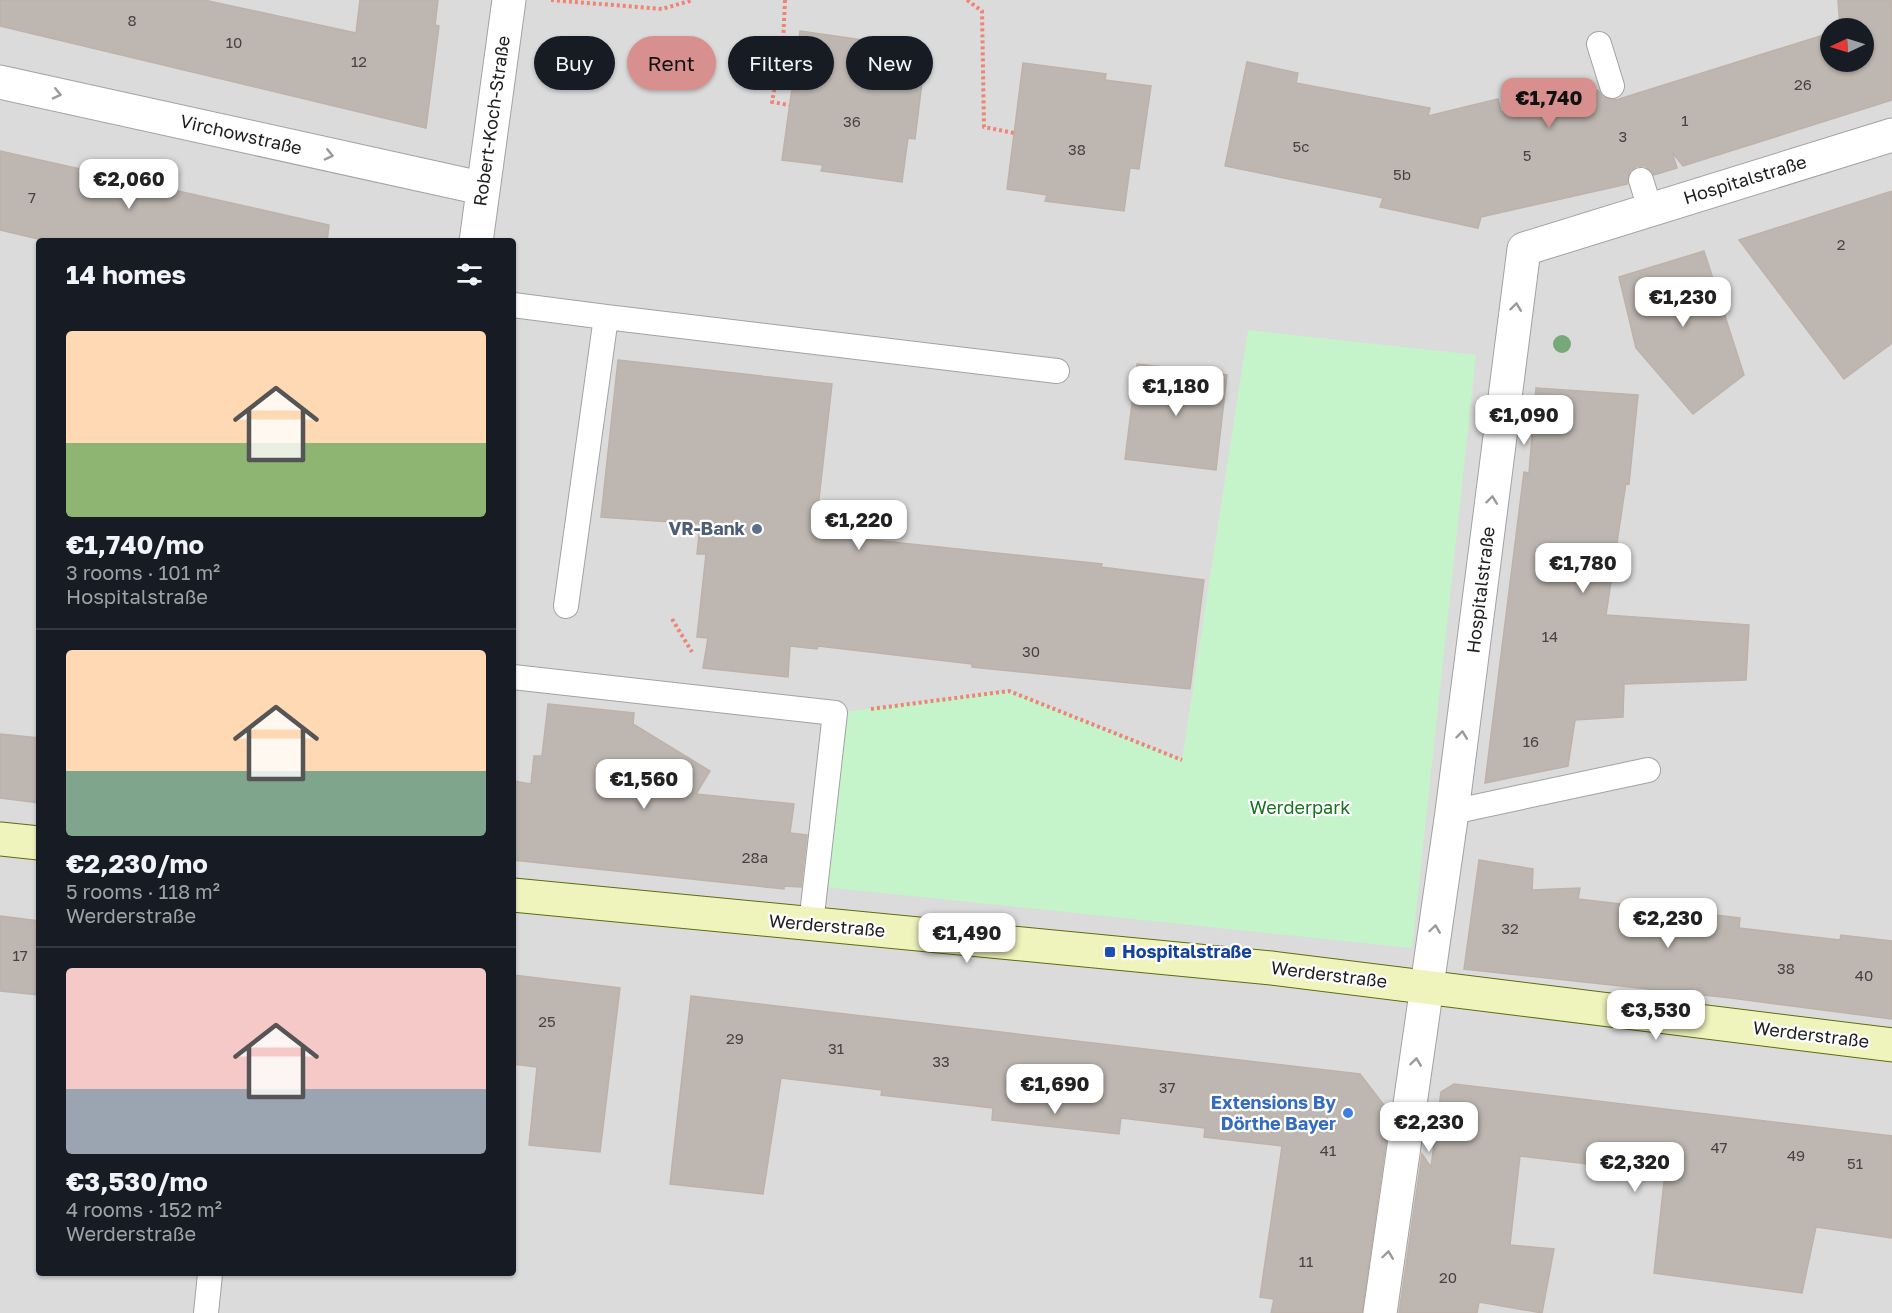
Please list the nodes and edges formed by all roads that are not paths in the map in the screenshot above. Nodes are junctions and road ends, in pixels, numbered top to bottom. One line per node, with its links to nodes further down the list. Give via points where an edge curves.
1 (509, 0): 6 (street, Robert-Koch-Straße)
2 (1599, 44): 4 (lane)
3 (0, 81): 6 (street, Virchowstraße, one-way to 6)
4 (1612, 86)
5 (1892, 135): 14 (street, Hospitalstraße, one-way to 5, via 1524,249 1646,195)
6 (481, 188): 7 (street, Robert-Koch-Straße)
7 (476, 238)
8 (516, 305): 9 (lane)
9 (606, 317): 10 (lane); 11 (lane)
10 (1057, 371)
11 (566, 606)
12 (516, 677): 18 (lane, via 835,714)
13 (1647, 770): 14 (lane)
14 (1452, 812): 19 (street, Hospitalstraße, one-way to 14)
15 (0, 839): 16 (street)
16 (36, 843)
17 (516, 895): 18 (street, Werderstraße)
18 (811, 924): 19 (street, Werderstraße, via 1214,962)
19 (1427, 987): 20 (street, Werderstraße); 23 (street, Hospitalstraße, one-way to 19)
20 (1892, 1045)
21 (210, 1276): 22 (lane)
22 (206, 1313)
23 (1380, 1313)

